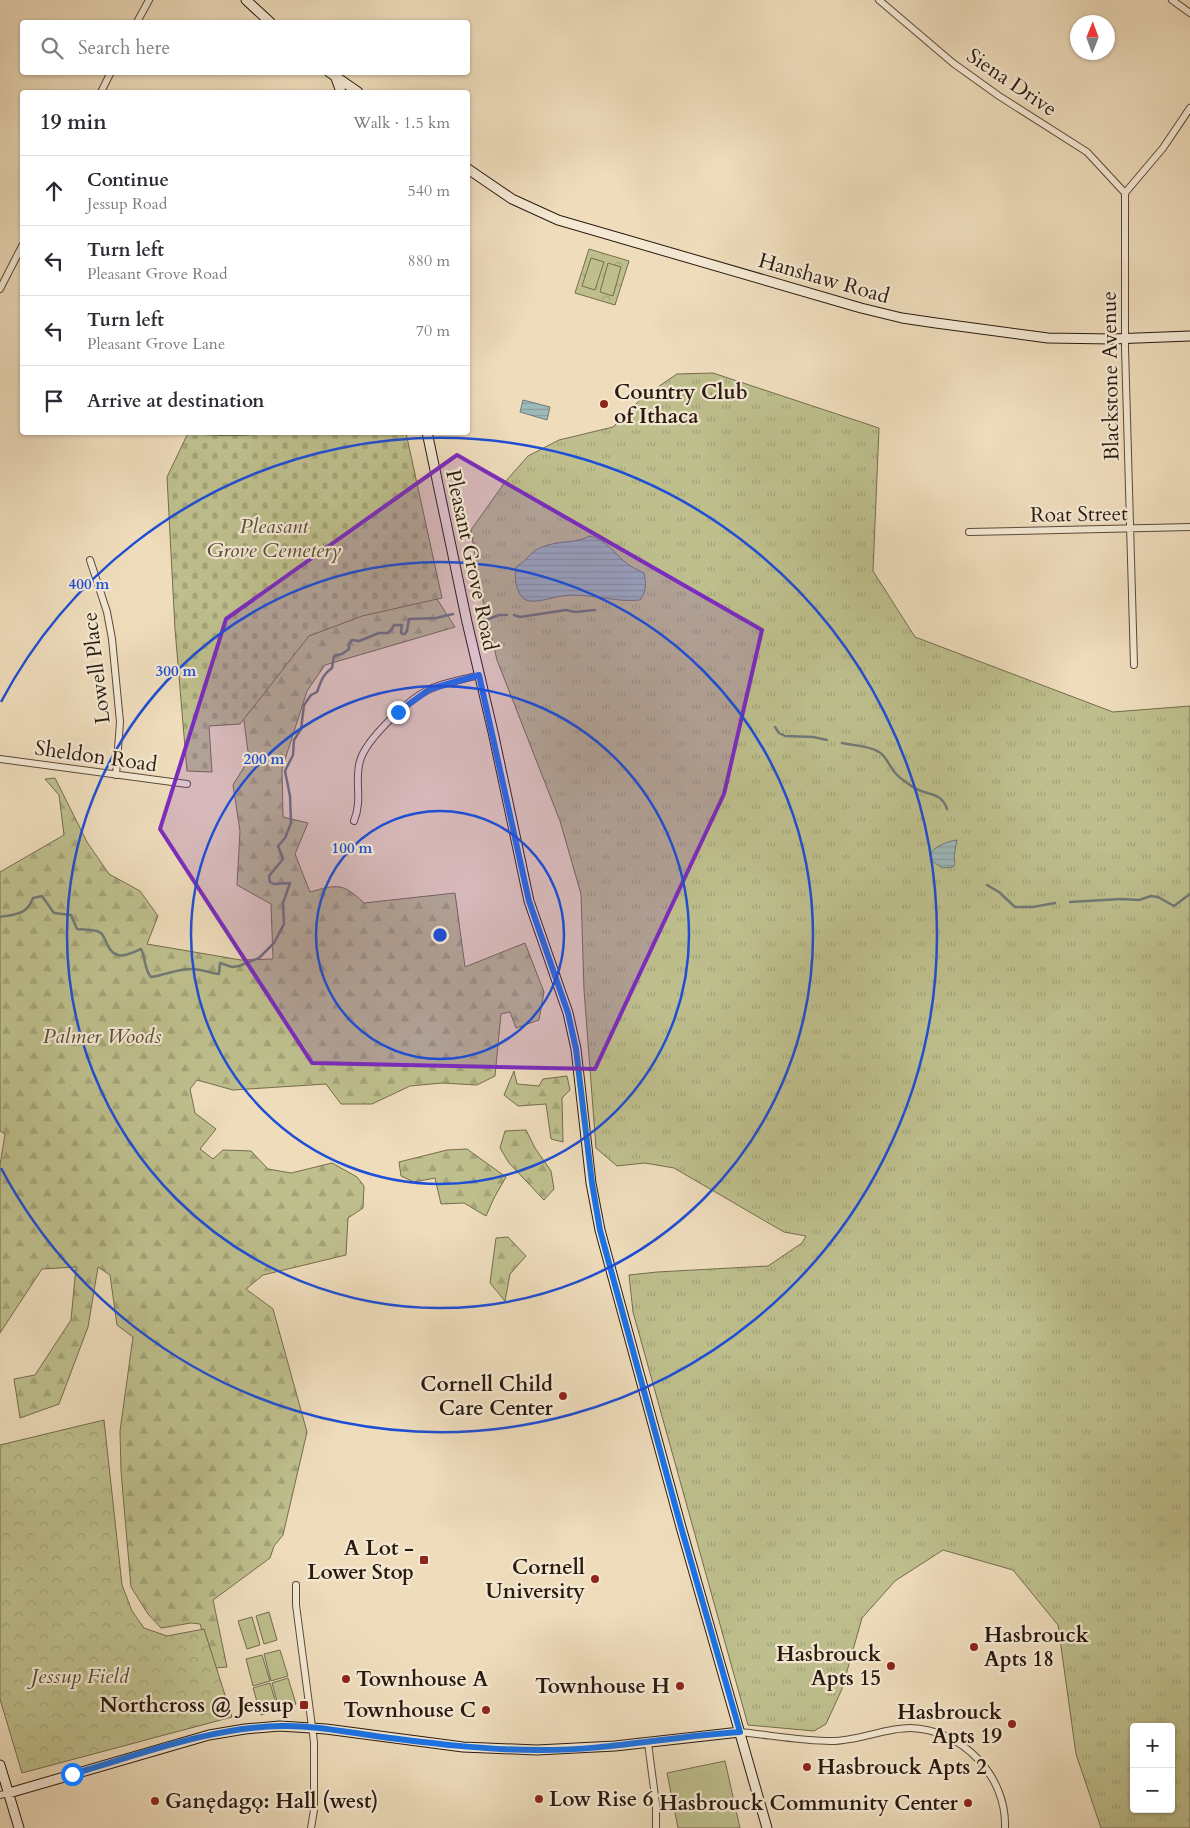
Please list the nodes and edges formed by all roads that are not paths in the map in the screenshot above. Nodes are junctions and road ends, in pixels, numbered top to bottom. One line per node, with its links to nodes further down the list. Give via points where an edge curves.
1 (149, 0): 6 (street)
2 (246, 0): 7 (street)
3 (879, 0): 15 (street, Siena Drive, via 954,64 1087,152)
4 (1172, 0): 5 (street)
5 (1190, 13)
6 (138, 20)
7 (268, 20)
8 (110, 75): 10 (street)
9 (332, 75): 11 (street); 12 (street)
10 (102, 90)
11 (340, 90)
12 (355, 90)
13 (1190, 108): 15 (street, via 1163,148)
14 (470, 170): 19 (street, Hanshaw Road, via 512,199 558,220 861,308 902,318 1025,336)
15 (1125, 193): 19 (street, Blackstone Avenue)
16 (20, 250): 17 (street)
17 (0, 289)
18 (1190, 336): 19 (street, Hanshaw Road)
19 (1125, 338): 22 (street, Blackstone Avenue)
20 (429, 435): 26 (street, Pleasant Grove Road)
21 (1190, 527): 22 (street, Roat Street)
22 (1129, 529): 23 (street, Roat Street); 25 (street, Blackstone Avenue)
23 (969, 532)
24 (90, 560): 28 (street, Lowell Place, via 112,639 120,722)
25 (1134, 665)
26 (479, 675): 30 (street, via 424,692 398,712 368,746 358,770 360,801); 33 (street, Pleasant Grove Road, via 529,901 568,1013 576,1049 600,1230)
27 (0, 759): 28 (street, Sheldon Road)
28 (116, 775): 29 (street, Sheldon Road)
29 (187, 784)
30 (354, 821)
31 (296, 1585): 32 (street)
32 (313, 1728): 34 (street, via 481,1748 554,1750); 36 (street, via 280,1726 209,1735); 38 (street)
33 (740, 1732): 34 (street); 40 (street, Pleasant Grove Road); 41 (street, via 830,1741 910,1728 945,1735 974,1755 991,1776 1002,1806)
34 (648, 1742): 39 (street)
35 (0, 1765): 36 (street)
36 (4, 1794): 37 (street)
37 (20, 1828)
38 (311, 1828)
39 (656, 1828)
40 (767, 1828)
41 (1004, 1828)

